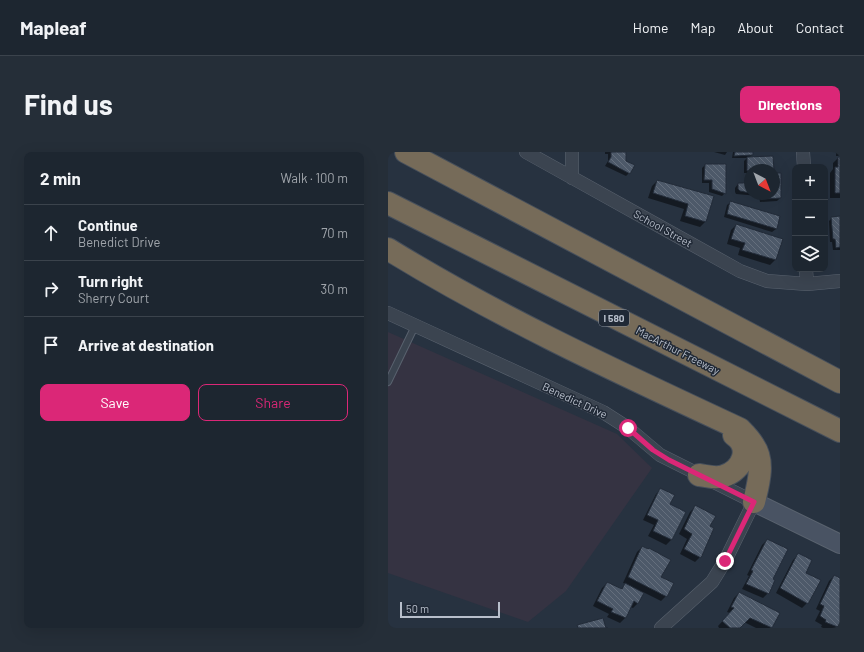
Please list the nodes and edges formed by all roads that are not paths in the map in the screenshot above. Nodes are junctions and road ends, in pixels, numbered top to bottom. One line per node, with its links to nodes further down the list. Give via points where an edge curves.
1 (406, 152): 15 (highway)
2 (526, 152): 6 (street, School Street)
3 (572, 152): 6 (street)
4 (803, 152): 5 (street)
5 (804, 164)
6 (572, 178): 11 (street, School Street, via 740,271 767,281)
7 (388, 203): 17 (highway, MacArthur Freeway / I 580)
8 (388, 249): 16 (highway, via 465,294)
9 (806, 272): 11 (street)
10 (834, 282): 11 (street, School Street)
11 (807, 284)
12 (388, 314): 13 (street, Benedict Drive)
13 (415, 326): 14 (lane); 18 (street, Benedict Drive, via 603,412 628,428 660,455)
14 (388, 382)
15 (840, 382)
16 (671, 397): 18 (highway, via 742,442 745,452 736,470 723,477); 19 (highway, via 740,429 756,447 760,472)
17 (840, 431)
18 (699, 475): 19 (street, Benedict Drive)
19 (754, 502): 20 (street, Benedict Drive); 21 (street, via 712,582)
20 (840, 544)
21 (661, 628)

